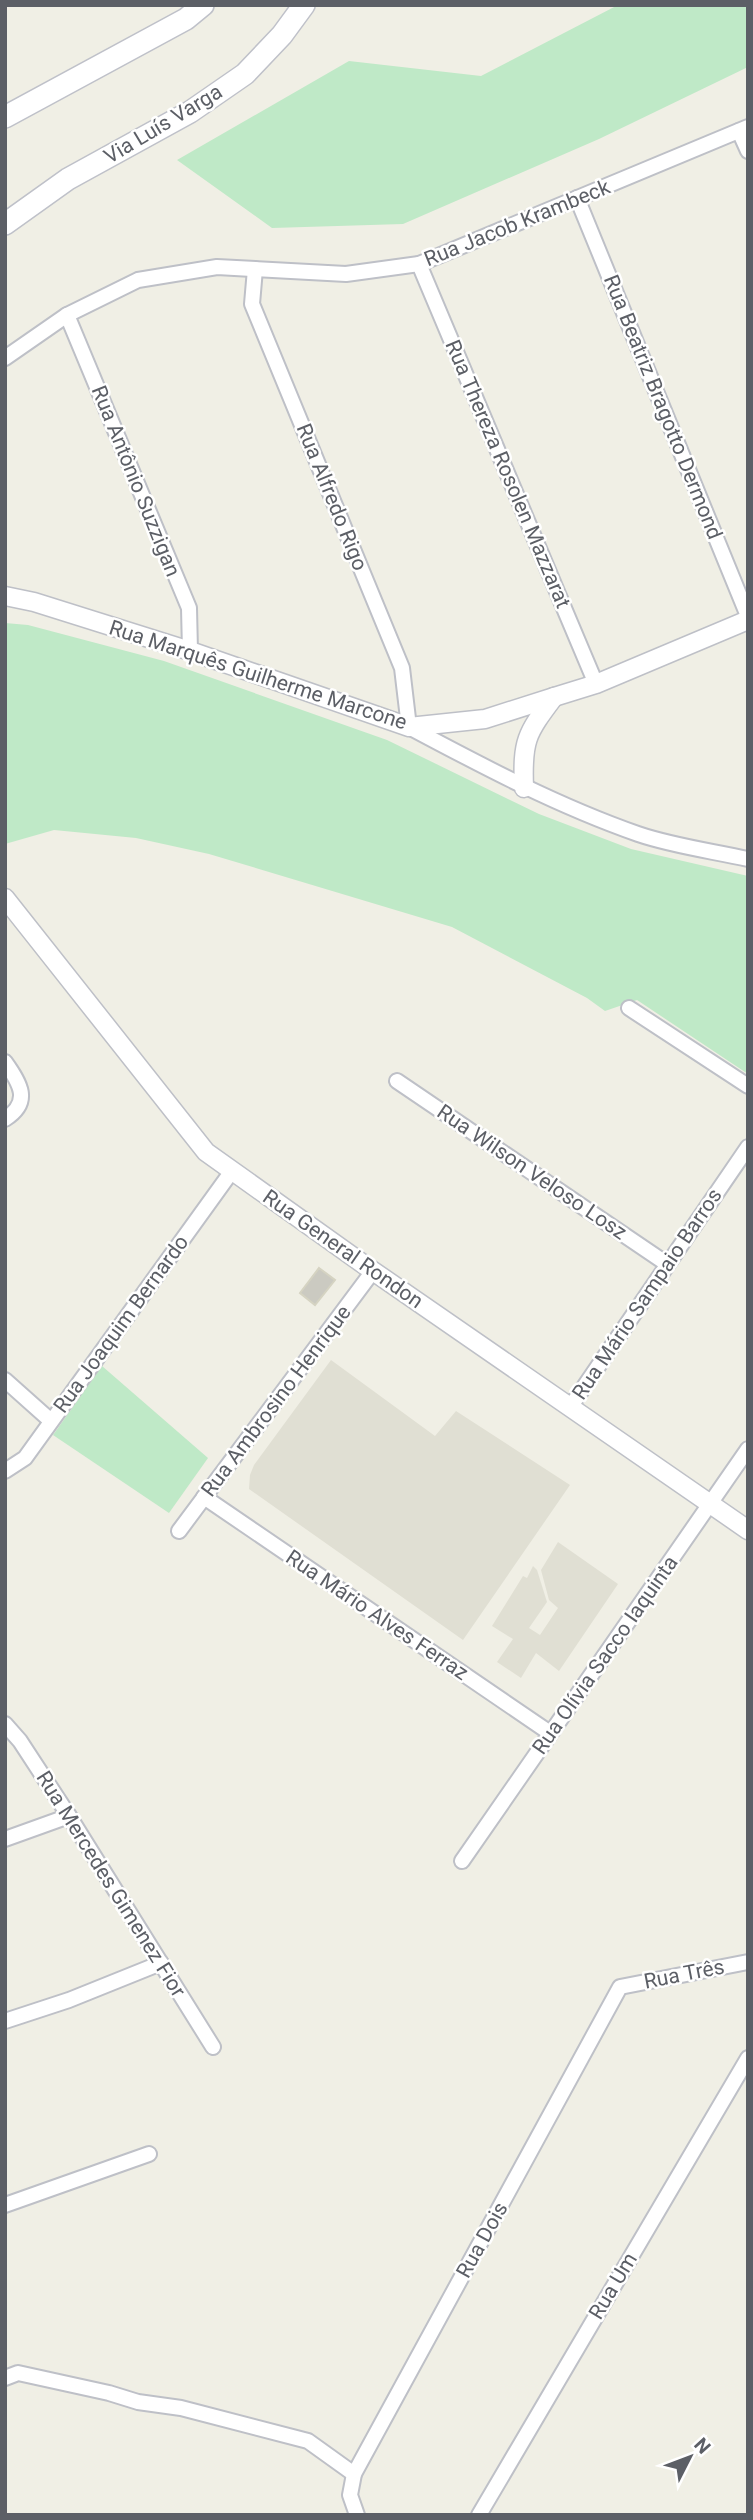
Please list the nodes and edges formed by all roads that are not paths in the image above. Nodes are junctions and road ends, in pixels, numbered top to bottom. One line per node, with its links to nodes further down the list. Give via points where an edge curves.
1 (203, 5): 3 (main road, via 186,19)
2 (304, 5): 7 (main road, Via Luís Varga, via 245,74 190,111 68,179)
3 (5, 117)
4 (743, 129): 5 (street); 6 (street, Rua Jacob Krambeck)
5 (748, 151)
6 (578, 198): 8 (street, Rua Jacob Krambeck); 13 (street, Rua Beatriz Bragotto Dermond)
7 (5, 224)
8 (419, 264): 9 (street, Rua Jacob Krambeck, via 346,274); 15 (street, Rua Thereza Rosolen Mazzarat)
9 (255, 270): 10 (street, Rua Jacob Krambeck, via 217,267 138,280); 17 (street, Rua Alfredo Rigo, via 252,304 402,668)
10 (67, 314): 11 (street, Rua Jacob Krambeck); 14 (street, Rua Antônio Suzzigan, via 189,608)
11 (5, 358)
12 (5, 596): 14 (street, Rua Marquês Guilherme Marcone)
13 (748, 618): 15 (street, Rua Marquês Guilherme Marcone)
14 (190, 651): 17 (street, Rua Marquês Guilherme Marcone)
15 (596, 684): 16 (street, Rua Marquês Guilherme Marcone)
16 (554, 697): 17 (street, Rua Marquês Guilherme Marcone, via 485,719); 18 (street, via 532,725 522,753)
17 (409, 727): 18 (street)
18 (524, 788): 19 (street, via 640,835)
19 (748, 859)
20 (5, 898): 27 (street, Rua General Rondon, via 206,1152)
21 (629, 1008): 24 (street)
22 (5, 1062): 25 (street, via 22,1095 16,1112)
23 (397, 1081): 28 (street, Rua Wilson Veloso Losz)
24 (748, 1086)
25 (5, 1119)
26 (748, 1147): 28 (street, Rua Mário Sampaio Barros)
27 (232, 1171): 29 (street, Rua General Rondon); 32 (street, Rua Joaquim Bernardo)
28 (667, 1264): 31 (street, Rua Mário Sampaio Barros)
29 (373, 1271): 31 (street, Rua General Rondon); 35 (street, Rua Ambrosino Henrique)
30 (5, 1380): 32 (street)
31 (571, 1406): 36 (street, Rua General Rondon)
32 (51, 1421): 34 (street, Rua Joaquim Bernardo, via 25,1458)
33 (748, 1449): 36 (street, Rua Olívia Sacco Iaquinta)
34 (5, 1471)
35 (204, 1497): 38 (street, Rua Ambrosino Henrique); 40 (street, Rua Mário Alves Ferraz)
36 (710, 1503): 37 (street, Rua General Rondon); 40 (street, Rua Olívia Sacco Iaquinta)
37 (748, 1530)
38 (178, 1531)
39 (5, 1724): 41 (street, Rua Mercedes Gimenez Fior)
40 (550, 1733): 43 (street, Rua Olívia Sacco Iaquinta)
41 (69, 1816): 42 (street); 45 (street, Rua Mercedes Gimenez Fior)
42 (5, 1839)
43 (461, 1861)
44 (748, 1962): 46 (street, Rua Três)
45 (161, 1963): 47 (street); 48 (street, Rua Mercedes Gimenez Fior)
46 (620, 1987): 53 (street, Rua Dois)
47 (5, 2021)
48 (213, 2047)
49 (748, 2058): 55 (street, Rua Um)
50 (149, 2154): 51 (street)
51 (5, 2205)
52 (11, 2376): 53 (street, via 181,2408 308,2441)
53 (354, 2474): 54 (street, Rua Dois, via 350,2495)
54 (358, 2515)
55 (479, 2515)

